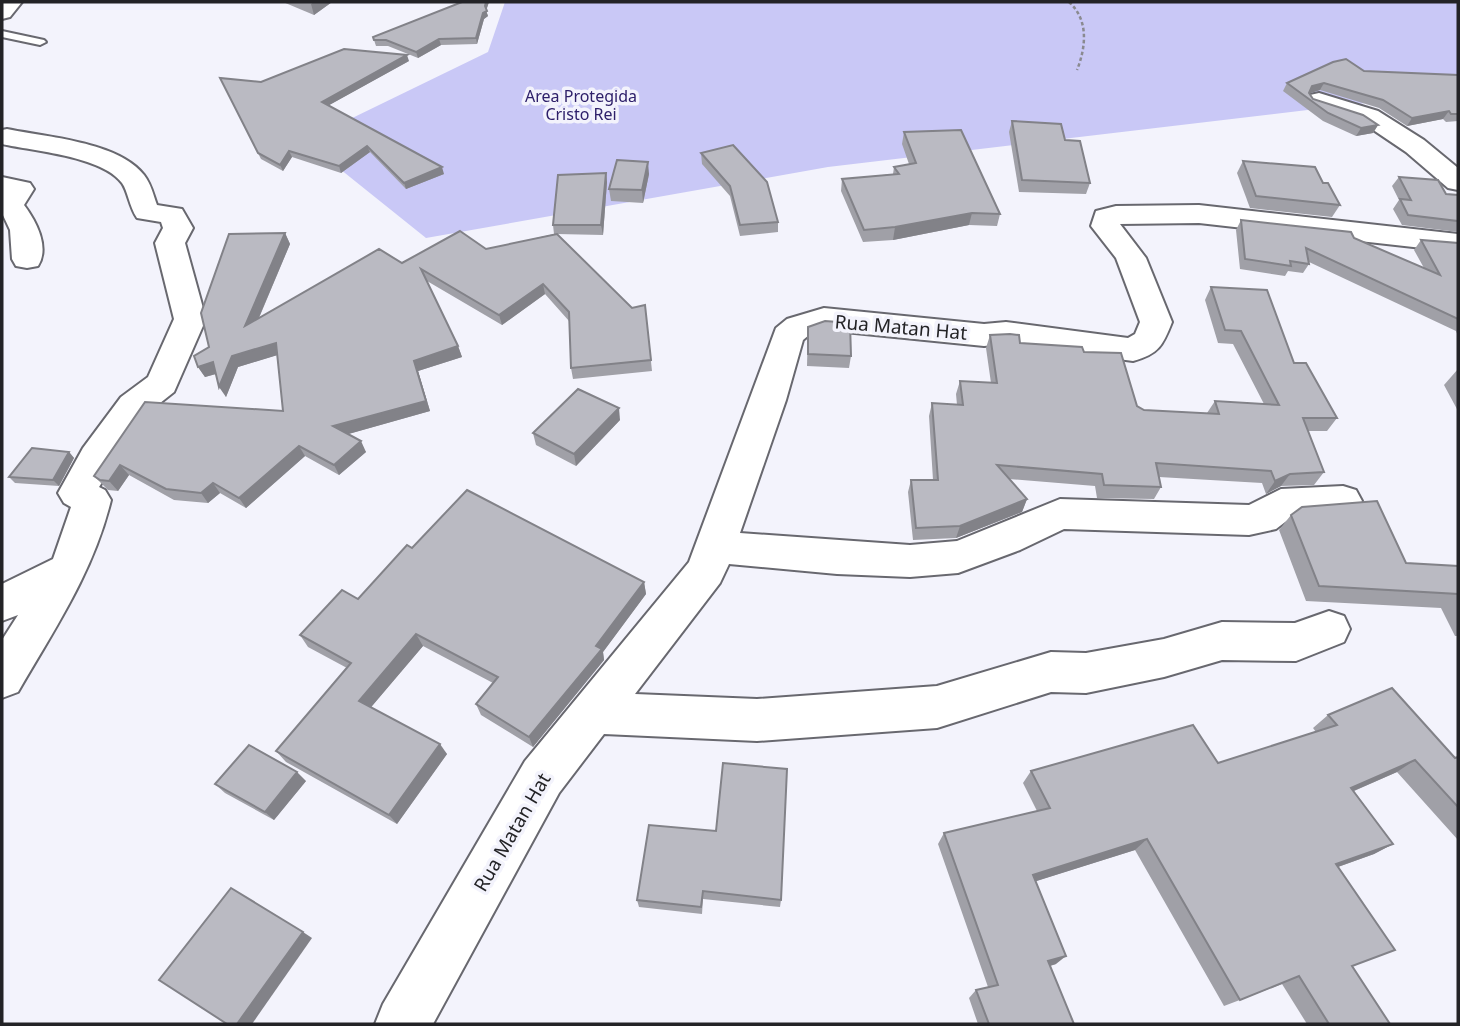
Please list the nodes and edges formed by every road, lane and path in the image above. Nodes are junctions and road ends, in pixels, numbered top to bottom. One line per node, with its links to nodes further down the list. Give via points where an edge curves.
1 (11, 2): 3 (street)
2 (1069, 2): 6 (path, via 1080,12 1085,48)
3 (2, 12)
4 (2, 34): 5 (lane)
5 (40, 42)
6 (1077, 69)
7 (1319, 100): 11 (street, via 1368,116 1415,146)
8 (4, 137): 9 (street)
9 (56, 148): 10 (street, via 37,157 39,164); 16 (street, via 108,159 135,180 146,212 172,215 178,228 170,243 190,319 162,384 134,406 77,493 92,500)
10 (2, 182): 13 (street, via 20,189 10,205 23,220)
11 (1458, 182)
12 (1458, 243): 15 (street, Rua Matan Hat, via 1199,214 1116,215 1106,217 1105,226 1135,261 1156,322 1148,341 1133,350 1006,333 810,321 788,336)
13 (27, 259)
14 (1343, 501): 15 (street, via 1281,504 1262,518 1249,520 1060,514 958,556 910,561)
15 (716, 547): 20 (street, Rua Matan Hat, via 706,572)
16 (68, 570): 17 (street); 19 (street)
17 (2, 603)
18 (1329, 629): 20 (street, via 1296,642 1222,640 1164,658 1086,673 1051,672 937,707 757,720)
19 (2, 678)
20 (593, 713): 21 (street, Rua Matan Hat, via 542,777)
21 (403, 1024)

